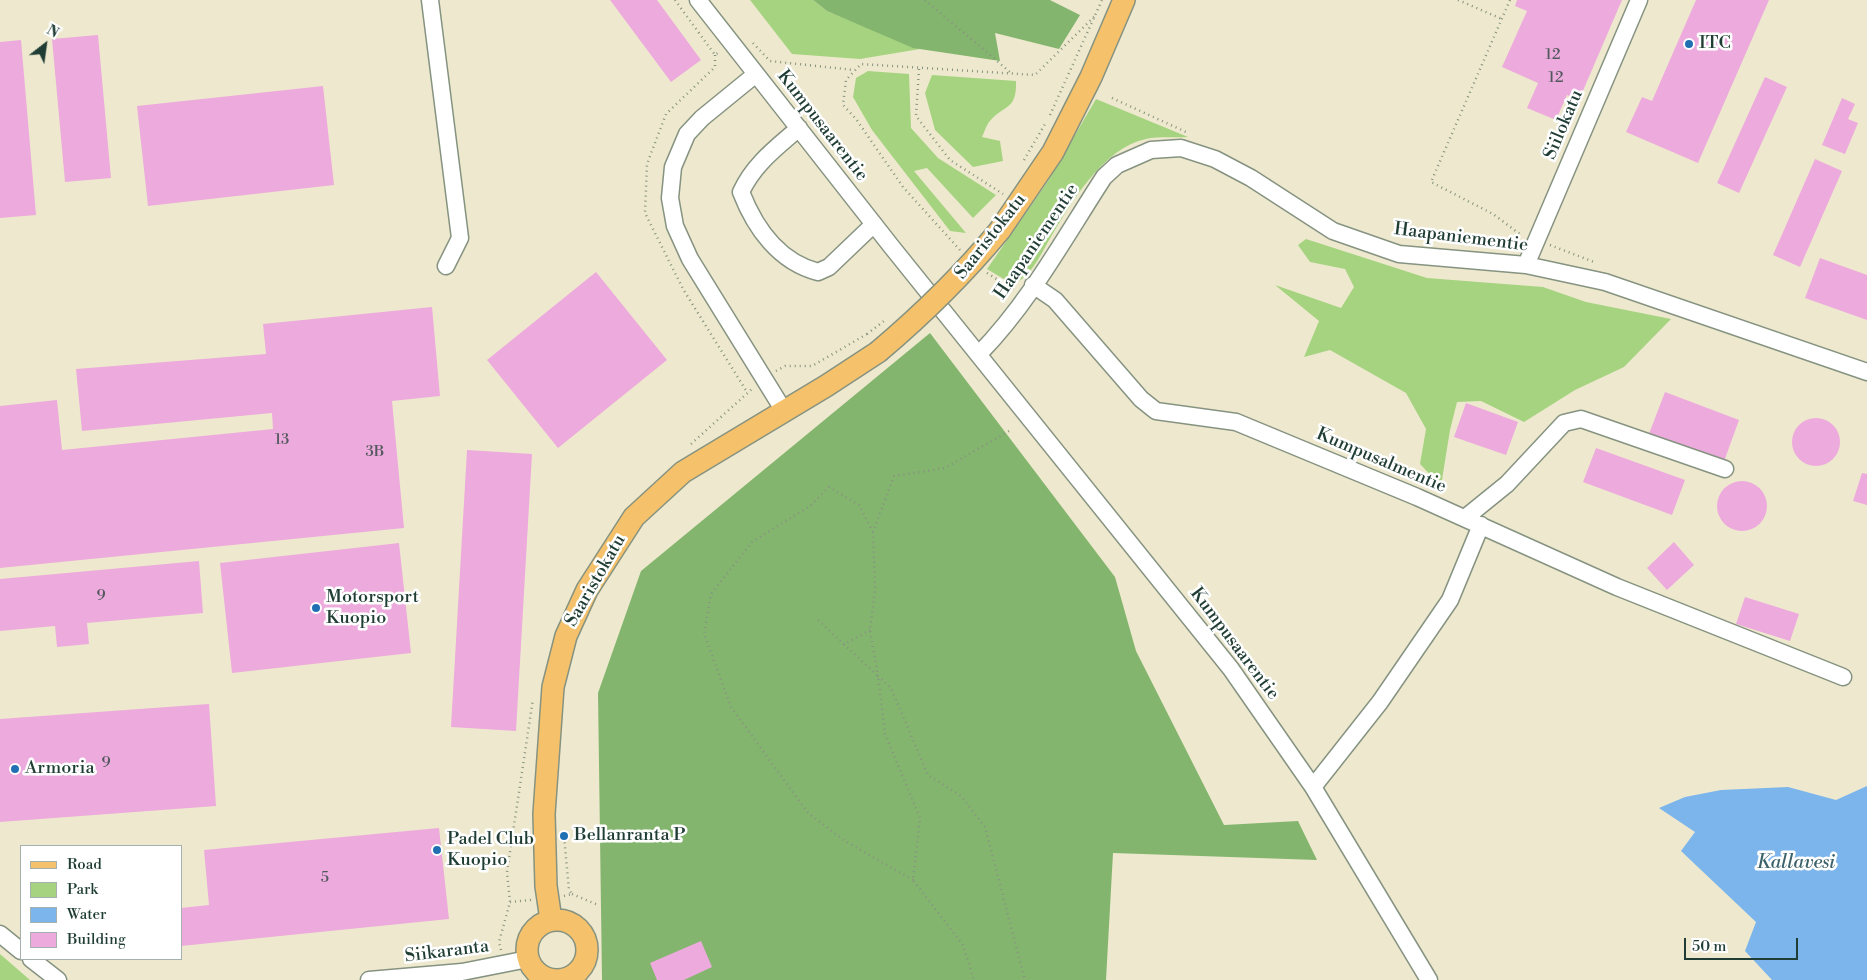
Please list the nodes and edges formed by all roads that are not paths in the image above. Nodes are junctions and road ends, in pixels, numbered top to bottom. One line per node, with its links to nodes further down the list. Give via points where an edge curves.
1 (430, 0): 9 (street, via 460,238)
2 (698, 0): 5 (street, Kumpusaarentie)
3 (1124, 0): 13 (main road, Saaristokatu, bridge, via 1091,77 1053,152 1000,230 966,272 878,352)
4 (1639, 0): 8 (street, Siilokatu, via 1530,239)
5 (756, 74): 6 (street, Kumpusaarentie); 13 (street, via 686,134 673,166 670,198 675,226 690,259)
6 (799, 128): 7 (street, Kumpusaarentie); 7 (street, via 750,173 741,192 762,233 780,253 800,268 818,272 829,267)
7 (874, 224): 11 (street, Kumpusaarentie)
8 (1526, 265): 10 (street, Haapaniementie, via 1399,254 1333,231 1251,178 1215,159 1181,148 1151,150 1117,165 1104,178); 12 (street, Haapaniementie, via 1605,282)
9 (446, 266)
10 (1030, 291): 11 (street, Haapaniementie); 15 (street, Kumpusalmentie, via 1055,300 1140,399 1156,411 1236,422)
11 (979, 354): 18 (street, Kumpusaarentie, via 1231,669)
12 (1867, 372)
13 (784, 412): 19 (main road, Saaristokatu, via 683,472 634,517 587,590 566,636 553,687 544,814 546,886)
14 (1725, 469): 15 (street, via 1581,418 1564,423 1507,484)
15 (1465, 518): 16 (street, Kumpusalmentie)
16 (1481, 525): 17 (street, Kumpusalmentie, via 1617,587); 18 (street, via 1450,600 1380,702)
17 (1843, 677)
18 (1313, 787): 27 (street, Kumpusaarentie)
19 (551, 920): 22 (main road, via 530,936); 24 (main road, via 568,921 584,936 586,958)
20 (0, 934): 21 (street)
21 (20, 950)
22 (528, 959): 24 (main road, via 545,977); 26 (street, Siikaranta, via 462,972)
23 (32, 960): 25 (street)
24 (570, 979)
25 (58, 980)
26 (369, 980)
27 (1428, 980)

